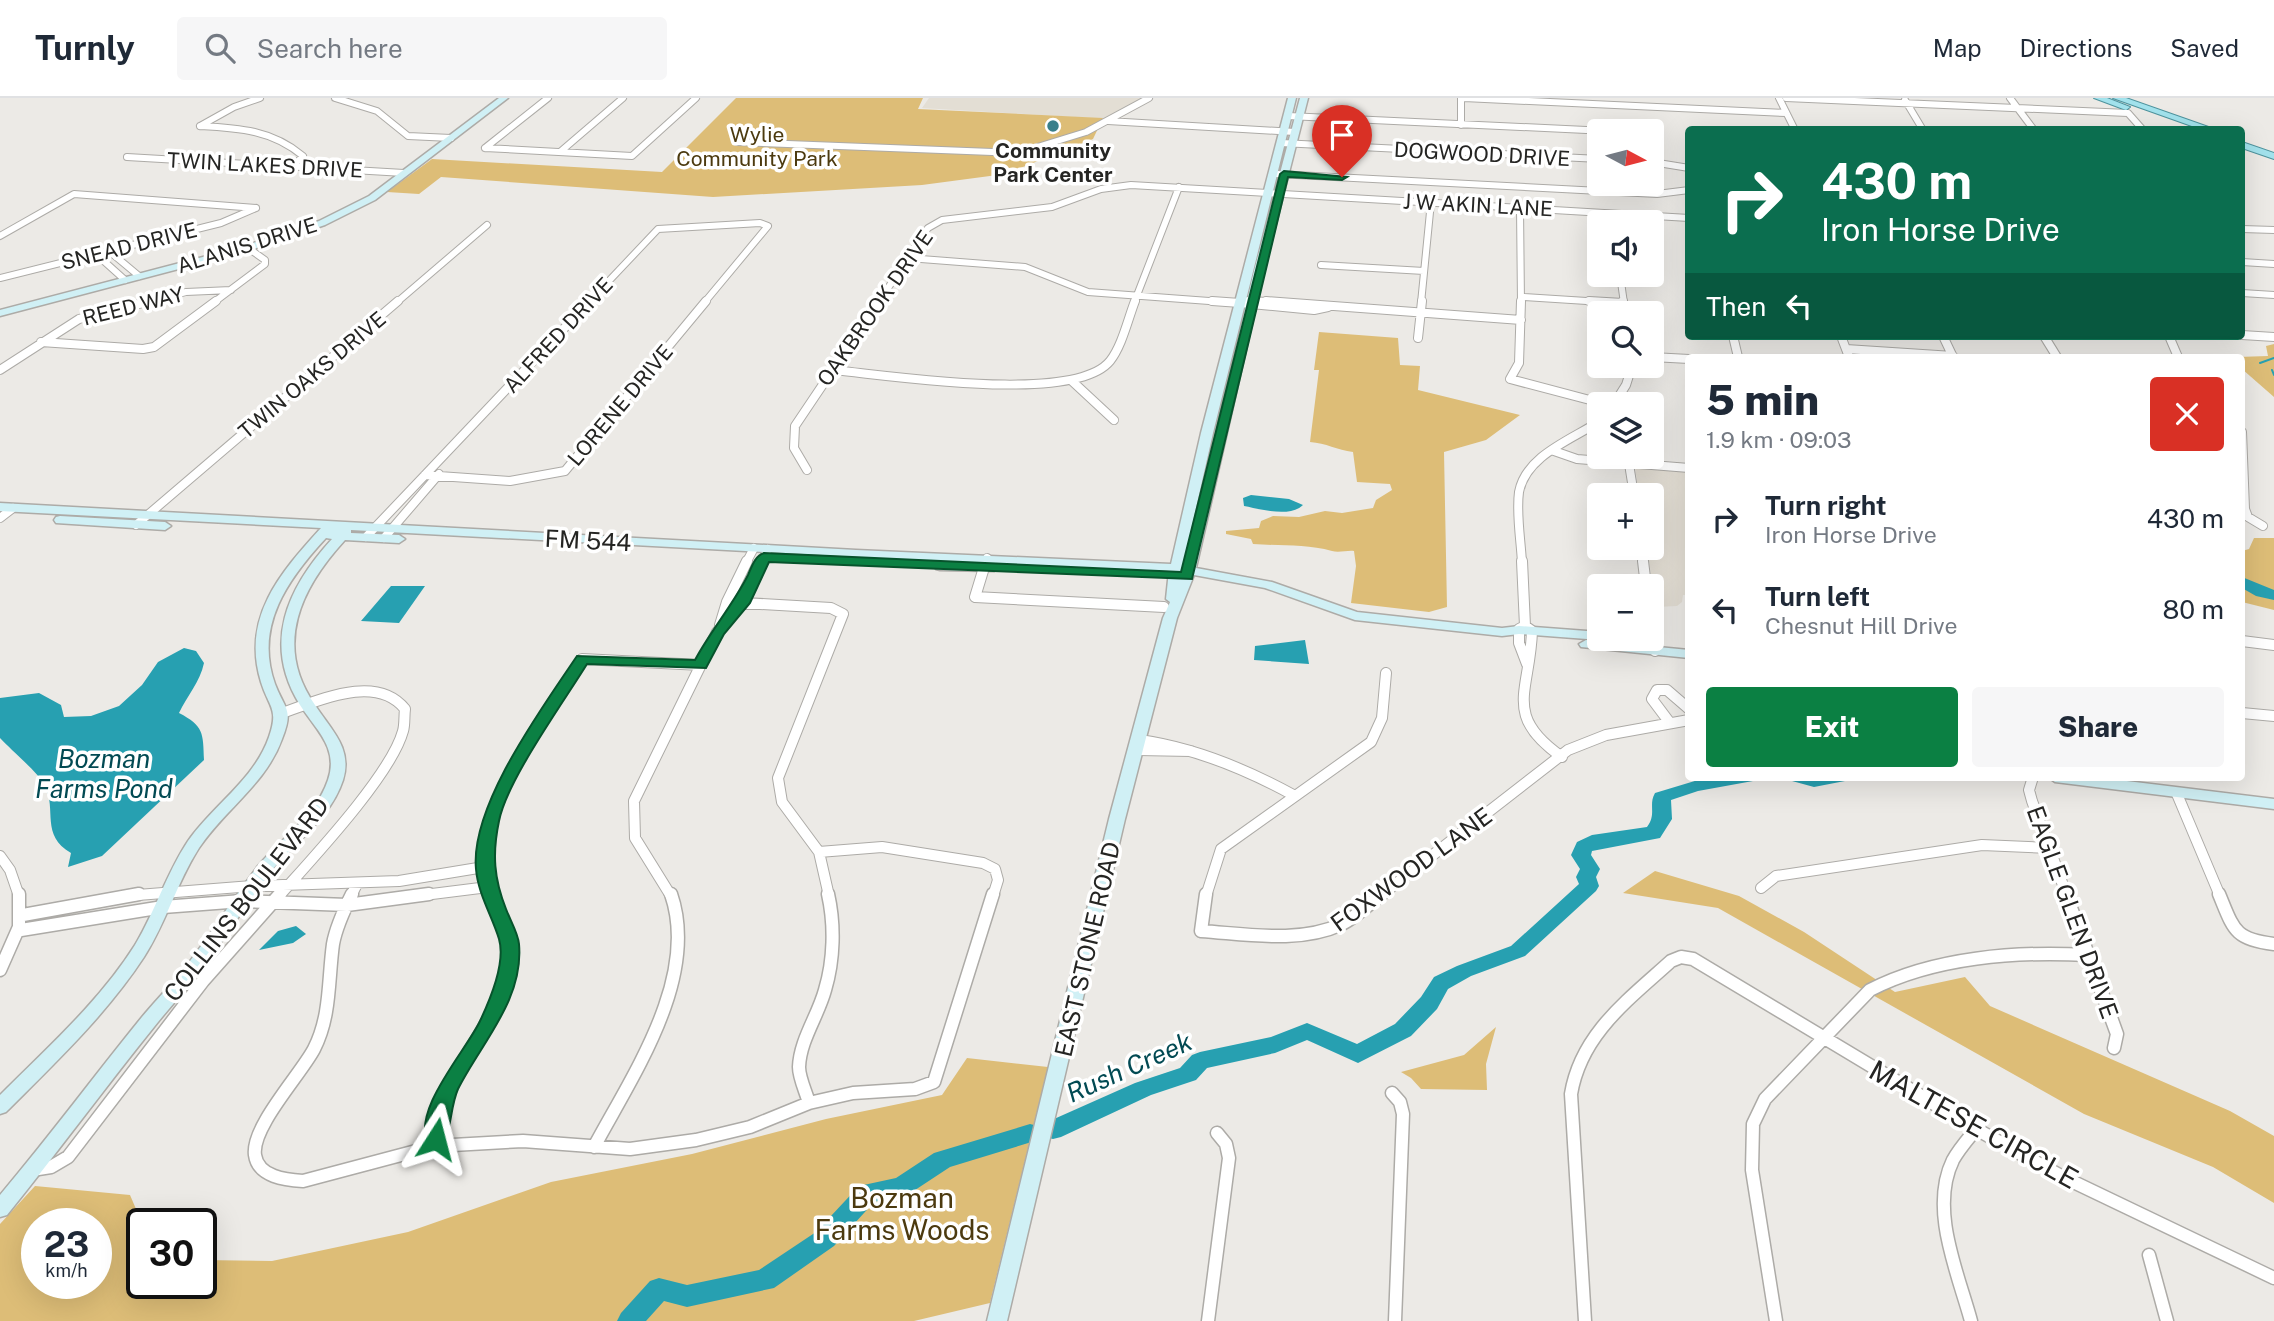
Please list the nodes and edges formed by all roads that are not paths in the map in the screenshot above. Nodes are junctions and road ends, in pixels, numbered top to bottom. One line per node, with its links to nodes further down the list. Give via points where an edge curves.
1 (260, 98): 46 (street, via 200,126 276,135 303,156)
2 (335, 98): 33 (street, via 377,111 408,136)
3 (493, 98): 33 (main road, ALANIS DRIVE)
4 (504, 98): 34 (main road, ALANIS DRIVE)
5 (548, 98): 41 (street, via 485,148)
6 (623, 98): 41 (street)
7 (696, 98): 41 (street, via 637,154)
8 (1149, 98): 22 (street)
9 (1292, 98): 20 (main road)
10 (1304, 98): 21 (main road)
11 (1462, 98): 19 (street); 23 (street)
12 (1779, 98): 19 (street)
13 (1786, 98): 17 (street)
14 (2010, 98): 18 (street)
15 (2098, 98): 28 (main road)
16 (2117, 98): 29 (main road)
17 (1905, 101): 18 (street); 25 (street)
18 (2019, 108): 26 (street); 27 (street, via 2128,113)
19 (1786, 113): 24 (street)
20 (1288, 117): 21 (street); 31 (main road)
21 (1299, 117): 23 (street); 32 (main road)
22 (1107, 121): 31 (street); 36 (street, via 1018,153)
23 (1461, 125): 30 (street)
24 (1793, 126)
25 (1921, 126)
26 (2031, 126)
27 (2139, 126)
28 (2182, 126)
29 (2201, 126)
30 (1587, 130)
31 (1284, 131): 32 (street); 37 (main road)
32 (1295, 132): 38 (main road)
33 (440, 138): 34 (street); 48 (main road, ALANIS DRIVE)
34 (451, 138): 49 (main road, ALANIS DRIVE)
35 (2245, 140): 40 (main road)
36 (737, 142)
37 (1281, 143): 38 (street, DOGWOOD DRIVE); 50 (main road)
38 (1292, 144): 44 (street, DOGWOOD DRIVE); 51 (main road)
39 (2245, 148): 42 (main road)
40 (2274, 150)
41 (560, 152)
42 (2274, 156)
43 (127, 157): 46 (street, TWIN LAKES DRIVE)
44 (1587, 158)
45 (1664, 164): 47 (street)
46 (293, 166): 48 (street, TWIN LAKES DRIVE)
47 (1685, 166)
48 (392, 172): 49 (street, TWIN LAKES DRIVE); 74 (main road, ALANIS DRIVE, via 341,208 303,224)
49 (404, 173): 66 (main road, ALANIS DRIVE, via 350,210)
50 (1273, 173): 51 (street); 54 (main road)
51 (1284, 174): 53 (street, via 1657,194); 55 (main road)
52 (1179, 187): 54 (street, OAKBROOK DRIVE); 69 (street, OAKBROOK DRIVE, via 1113,186 1052,207 956,216 928,228); 80 (street)
53 (1685, 190)
54 (1268, 193): 55 (street, J W AKIN LANE); 83 (main road)
55 (1279, 194): 56 (street, J W AKIN LANE); 83 (main road)
56 (1431, 202): 57 (street, J W AKIN LANE); 73 (street)
57 (1520, 208): 58 (street, J W AKIN LANE); 81 (street)
58 (1587, 212)
59 (1664, 216): 60 (street, J W AKIN LANE)
60 (1685, 218)
61 (488, 225): 116 (street, TWIN OAKS DRIVE)
62 (672, 226): 104 (street, ALFRED DRIVE, via 658,229); 111 (street, LORENE DRIVE, via 760,223 768,228 565,471 510,481)
63 (2245, 229): 64 (street)
64 (2274, 230)
65 (0, 236): 67 (street, SNEAD DRIVE, via 70,195 256,208 221,223)
66 (248, 248): 74 (main road, ALANIS DRIVE); 77 (street, via 265,264)
67 (109, 251): 68 (street, SNEAD DRIVE); 74 (street)
68 (96, 254): 75 (street); 76 (street, SNEAD DRIVE)
69 (908, 258): 80 (street, via 1025,267 1079,291); 99 (street, OAKBROOK DRIVE)
70 (2245, 262): 71 (street)
71 (2274, 264)
72 (1321, 265): 73 (street)
73 (1424, 271): 86 (street)
74 (136, 274): 75 (main road, ALANIS DRIVE)
75 (122, 277): 84 (main road, ALANIS DRIVE); 85 (main road, ALANIS DRIVE)
76 (0, 278)
77 (232, 290): 91 (street, REED WAY, via 186,292 79,319); 91 (street, via 150,348)
78 (2245, 293): 79 (street)
79 (2274, 295)
80 (1136, 296): 83 (street); 100 (street, via 1112,359 1094,373)
81 (1524, 297): 82 (street); 87 (street)
82 (1590, 301)
83 (1248, 303): 86 (street); 96 (main road); 97 (main road)
84 (0, 307)
85 (0, 313)
86 (1422, 314): 87 (street); 90 (street)
87 (1521, 320): 101 (street, via 1521,356 1510,379)
88 (2245, 335): 89 (street)
89 (2274, 337)
90 (1418, 338)
91 (41, 342): 98 (street, REED WAY)
92 (1847, 353): 93 (street)
93 (1882, 354)
94 (1664, 358): 95 (street)
95 (1685, 359)
96 (1225, 362): 97 (main road); 112 (main road)
97 (1238, 363): 113 (main road)
98 (0, 370)
99 (832, 370): 100 (street, via 1030,386); 109 (street, OAKBROOK DRIVE, via 793,431 794,448)
100 (1072, 381): 102 (street)
101 (1587, 399)
102 (1114, 420)
103 (1587, 429): 105 (street)
104 (447, 451): 110 (street, ALFRED DRIVE); 111 (street, ALFRED DRIVE)
105 (1554, 451): 106 (street); 131 (street, via 1530,467 1519,489)
106 (1587, 460)
107 (1664, 466): 108 (street)
108 (1685, 468)
109 (807, 470)
110 (423, 475): 111 (street, LORENE DRIVE); 120 (street, ALFRED DRIVE)
111 (440, 477): 121 (street, ALFRED DRIVE)
112 (1191, 505): 113 (main road); 124 (main road)
113 (1205, 506): 124 (main road)
114 (2245, 509): 118 (street, via 2248,517)
115 (3, 513): 116 (main road, FM 544); 117 (main road, FM 544)
116 (146, 515): 117 (street, TWIN OAKS DRIVE); 119 (main road, FM 544)
117 (136, 525): 119 (main road, FM 544)
118 (2263, 526)
119 (336, 530): 120 (main road, FM 544); 128 (main road, COLLINS BOULEVARD, via 303,582); 129 (main road, via 294,566 268,609)
120 (370, 532): 121 (main road, FM 544)
121 (388, 533): 122 (main road, FM 544)
122 (759, 553): 123 (main road, FM 544); 125 (street); 126 (street)
123 (986, 562): 124 (main road, FM 544); 127 (street, via 975,597)
124 (1181, 572): 127 (main road, EAST STONE ROAD); 131 (main road, FM 544, via 1273,589 1355,616)
125 (727, 602): 126 (street); 130 (street)
126 (742, 603): 130 (street); 157 (street, via 831,608 843,614 778,778 782,802)
127 (1167, 612): 149 (main road, EAST STONE ROAD)
128 (288, 628): 129 (main road); 142 (main road, COLLINS BOULEVARD, via 285,643 293,681)
129 (263, 632): 144 (main road, via 262,673)
130 (718, 632): 140 (street)
131 (1526, 632): 132 (main road); 133 (main road); 150 (street, via 1525,716 1529,728)
132 (1587, 635)
133 (1587, 636)
134 (1664, 641): 137 (main road)
135 (2245, 641): 138 (street)
136 (1664, 644): 139 (main road)
137 (1685, 644)
138 (2274, 645)
139 (1685, 652)
140 (701, 665): 159 (street, via 582,659 500,792 490,819); 182 (street, via 634,801 635,838 669,890 676,910 680,936 676,968 650,1042)
141 (1386, 673): 154 (street, FOXWOOD LANE, via 1382,718 1371,742)
142 (307, 705): 144 (street); 161 (street, via 356,692 382,692 399,699 407,711 404,729 389,759); 162 (main road, COLLINS BOULEVARD, via 332,734 339,757 336,779 327,800)
143 (1685, 706): 148 (street, via 1667,690 1657,690 1652,699)
144 (282, 713): 165 (main road, COLLINS BOULEVARD, via 272,753 193,846)
145 (2245, 713): 146 (street)
146 (2274, 716)
147 (1685, 721): 148 (street, FOXWOOD LANE)
148 (1670, 723): 150 (street, FOXWOOD LANE, via 1584,741)
149 (1139, 745): 154 (street, via 1192,751 1237,764); 187 (main road, EAST STONE ROAD)
150 (1562, 757): 154 (street, FOXWOOD LANE, via 1345,923 1311,936 1294,937 1201,931 1208,883 1221,849)
151 (2032, 781): 156 (street, EAGLE GLEN DRIVE, via 2030,795)
152 (2084, 781): 153 (main road)
153 (2177, 794): 155 (main road); 171 (street, via 2235,932 2249,941)
154 (1295, 796)
155 (2274, 804)
156 (2049, 848): 164 (street, via 1982,845 1776,876); 172 (street, EAGLE GLEN DRIVE)
157 (819, 852): 177 (street, via 833,926 825,990 800,1052 799,1070); 177 (street, via 870,844 893,846 983,863 995,869 998,880 934,1082 915,1089 853,1093)
158 (0, 856): 169 (street, via 14,873)
159 (484, 867): 160 (street); 163 (street)
160 (357, 884): 161 (street); 168 (street)
161 (290, 885): 162 (street); 167 (street)
162 (252, 886): 165 (street); 166 (main road, COLLINS BOULEVARD)
163 (488, 887): 168 (street); 181 (street, via 510,942 508,968 489,1024 440,1108)
164 (1761, 887)
165 (166, 899): 166 (street); 169 (street, via 132,895); 170 (street); 178 (main road, COLLINS BOULEVARD, via 141,949 110,991)
166 (242, 901): 167 (street); 183 (main road, COLLINS BOULEVARD, via 194,969)
167 (271, 902): 168 (street); 183 (street, via 202,983 74,1150 51,1167)
168 (347, 905): 181 (street, via 333,943 328,1011 316,1046 257,1137 254,1156 264,1170 281,1179 303,1181)
169 (23, 915): 170 (street)
170 (21, 930): 173 (street)
171 (2274, 944)
172 (2088, 955): 174 (street, via 2024,953 1891,978 1870,990); 175 (street, EAGLE GLEN DRIVE, via 2117,1034)
173 (0, 970)
174 (1822, 1037): 179 (street, MALTESE CIRCLE); 190 (street, MALTESE CIRCLE, via 1693,959 1681,957 1671,961 1596,1033 1574,1069 1571,1094); 191 (street, via 1765,1099 1752,1131 1752,1170)
175 (2114, 1048)
176 (1392, 1093): 189 (street, via 1403,1114)
177 (809, 1103): 182 (street, via 750,1127 696,1140 630,1149)
178 (0, 1107)
179 (1976, 1129): 186 (street, MALTESE CIRCLE, via 2061,1176); 192 (street, via 1951,1164 1945,1193 1948,1230)
180 (1217, 1133): 188 (street, via 1229,1158)
181 (435, 1146): 182 (street, via 523,1141)
182 (594, 1147)
183 (32, 1170): 184 (main road, COLLINS BOULEVARD)
184 (0, 1209)
185 (2149, 1255): 193 (street)
186 (2274, 1278)
187 (997, 1321)
188 (1209, 1321)
189 (1395, 1321)
190 (1585, 1321)
191 (1776, 1321)
192 (1972, 1321)
193 (2167, 1321)

